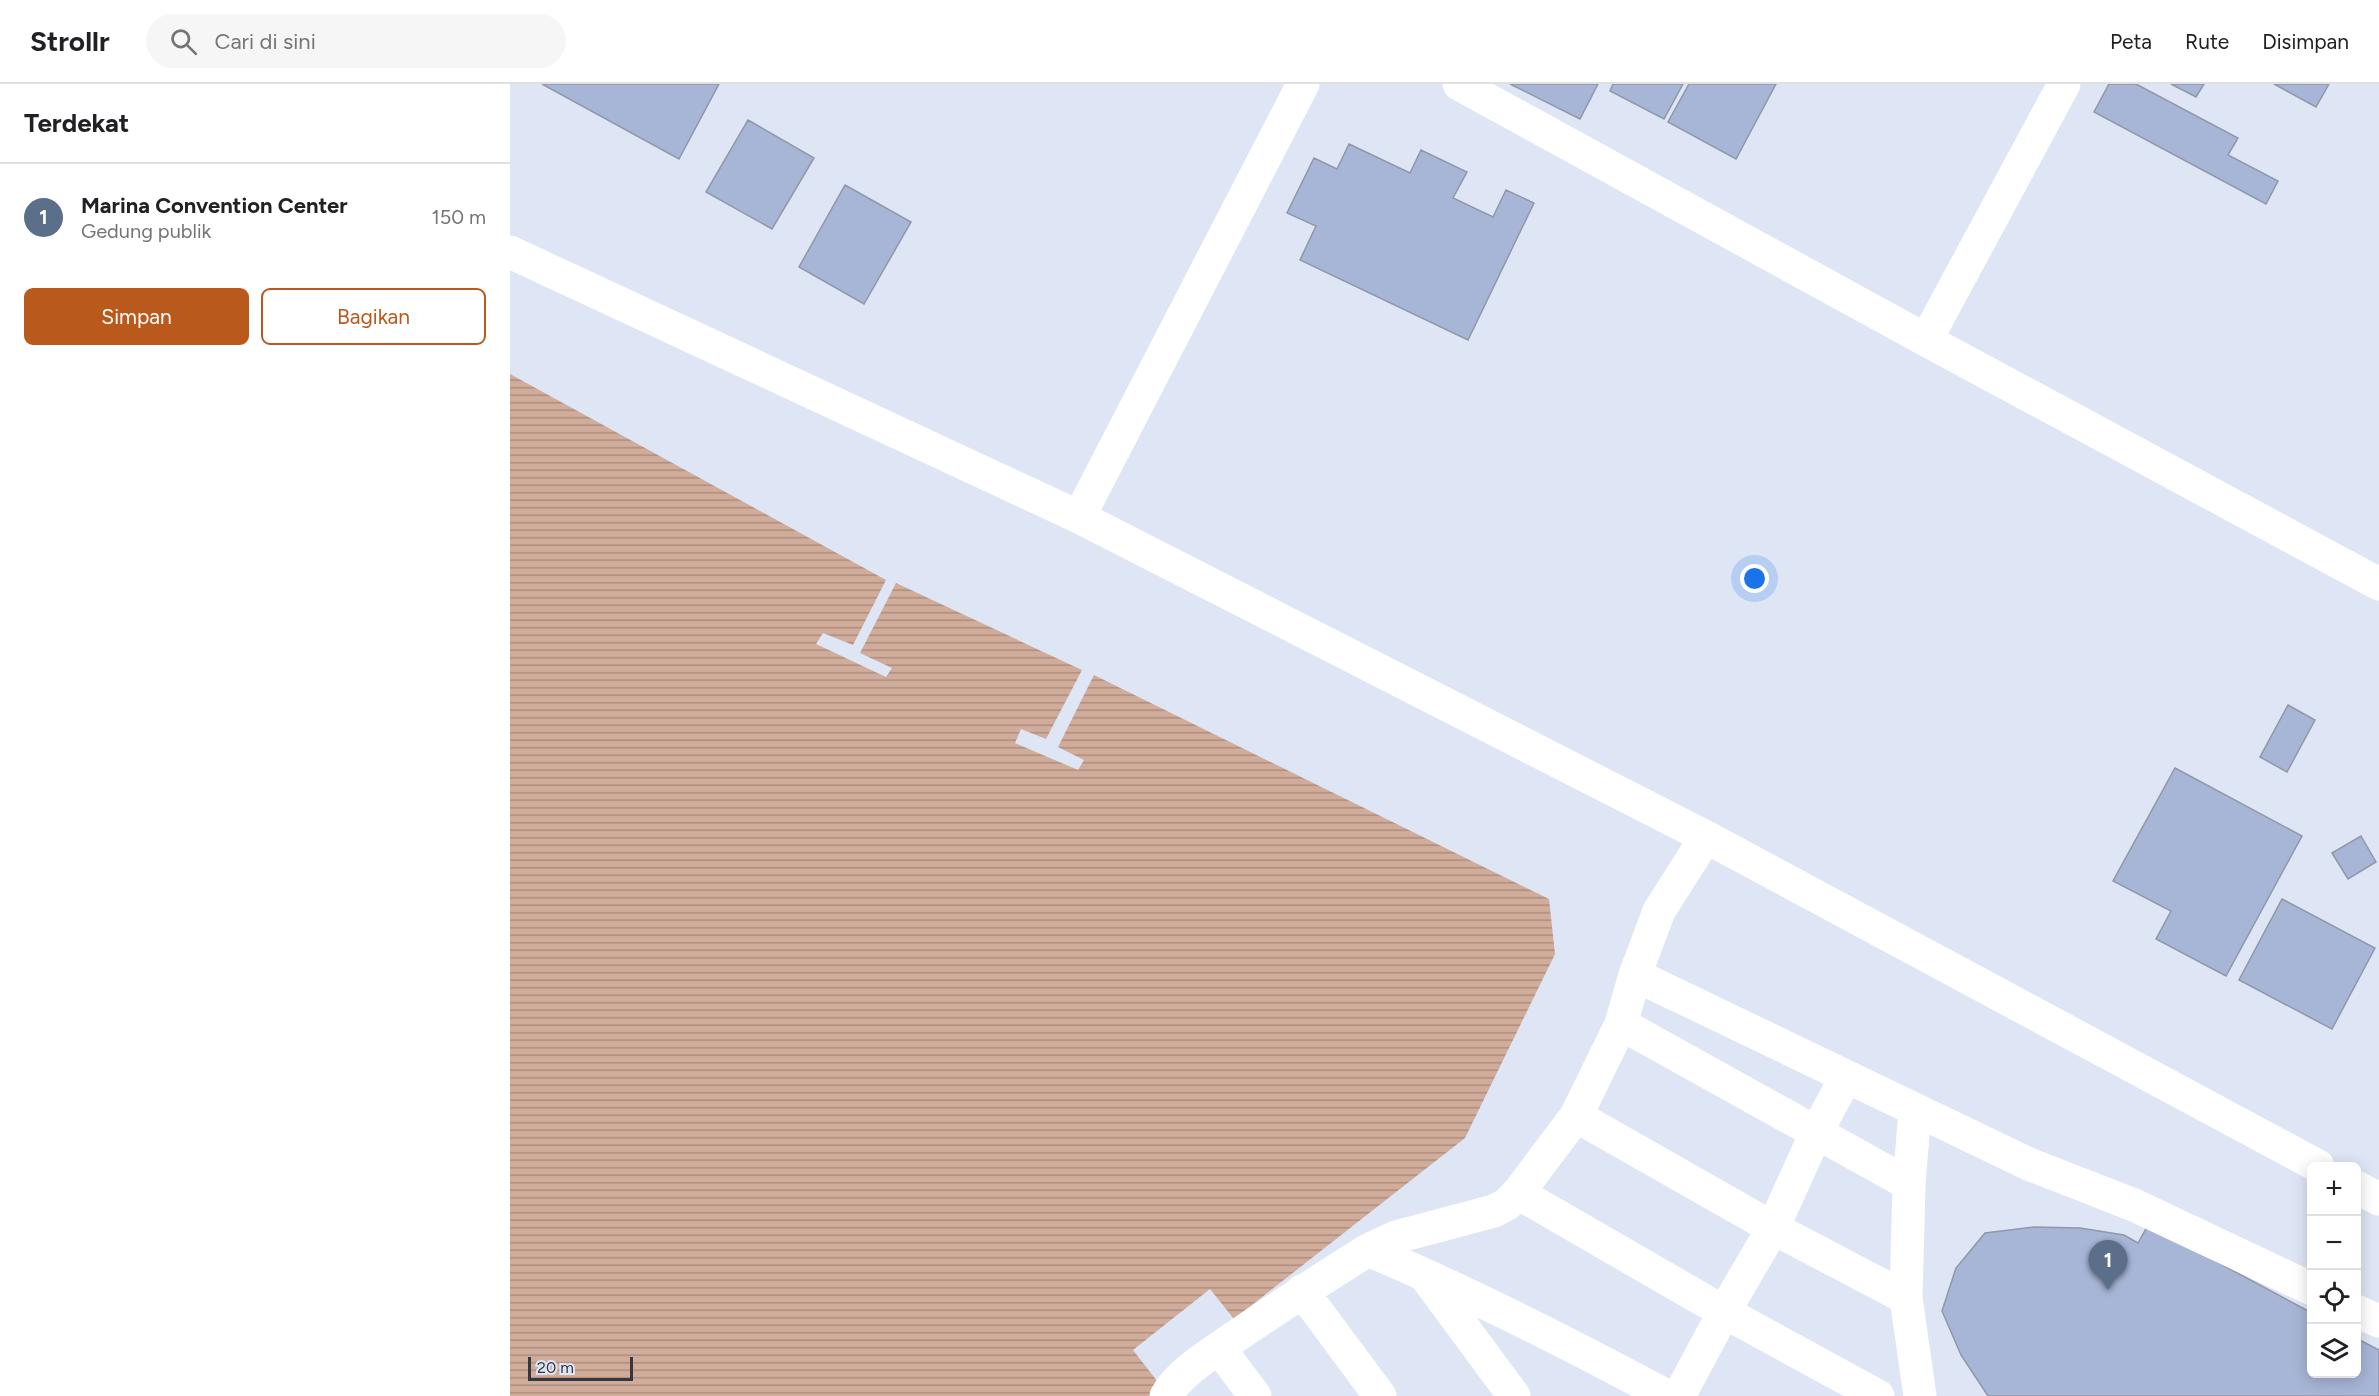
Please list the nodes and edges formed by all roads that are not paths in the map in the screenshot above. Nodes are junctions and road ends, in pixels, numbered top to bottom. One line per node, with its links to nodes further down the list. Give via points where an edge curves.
1 (1303, 84): 6 (street)
2 (1460, 84): 5 (street)
3 (2064, 84): 5 (street)
4 (510, 252): 6 (street)
5 (1926, 340): 7 (street)
6 (1079, 517): 8 (street)
7 (2379, 584)
8 (1706, 837): 9 (street, via 1659,911); 15 (street)
9 (1635, 975): 10 (street); 11 (street)
10 (1621, 1024): 13 (street); 14 (street)
11 (1846, 1077): 12 (street); 14 (street)
12 (1915, 1110): 16 (street); 23 (street, via 2031,1165 2134,1205)
13 (1576, 1116): 18 (street); 20 (street)
14 (1816, 1133): 16 (street); 20 (street)
15 (2309, 1162)
16 (1909, 1184): 25 (street)
17 (2361, 1190): 19 (street)
18 (1518, 1193): 21 (street, via 1494,1211 1396,1237); 26 (street)
19 (2379, 1200)
20 (1773, 1228): 25 (street); 26 (street)
21 (1368, 1250): 22 (street); 24 (street)
22 (1423, 1273): 33 (street); 34 (street)
23 (2307, 1287)
24 (1302, 1291): 29 (street); 32 (street)
25 (1906, 1298): 37 (street)
26 (1724, 1312): 35 (street); 36 (street)
27 (2361, 1313): 28 (street)
28 (2379, 1321)
29 (1220, 1348): 30 (street, via 1174,1383); 31 (street)
30 (1166, 1396)
31 (1255, 1396)
32 (1380, 1396)
33 (1514, 1396)
34 (1667, 1396)
35 (1679, 1396)
36 (1878, 1396)
37 (1920, 1396)

